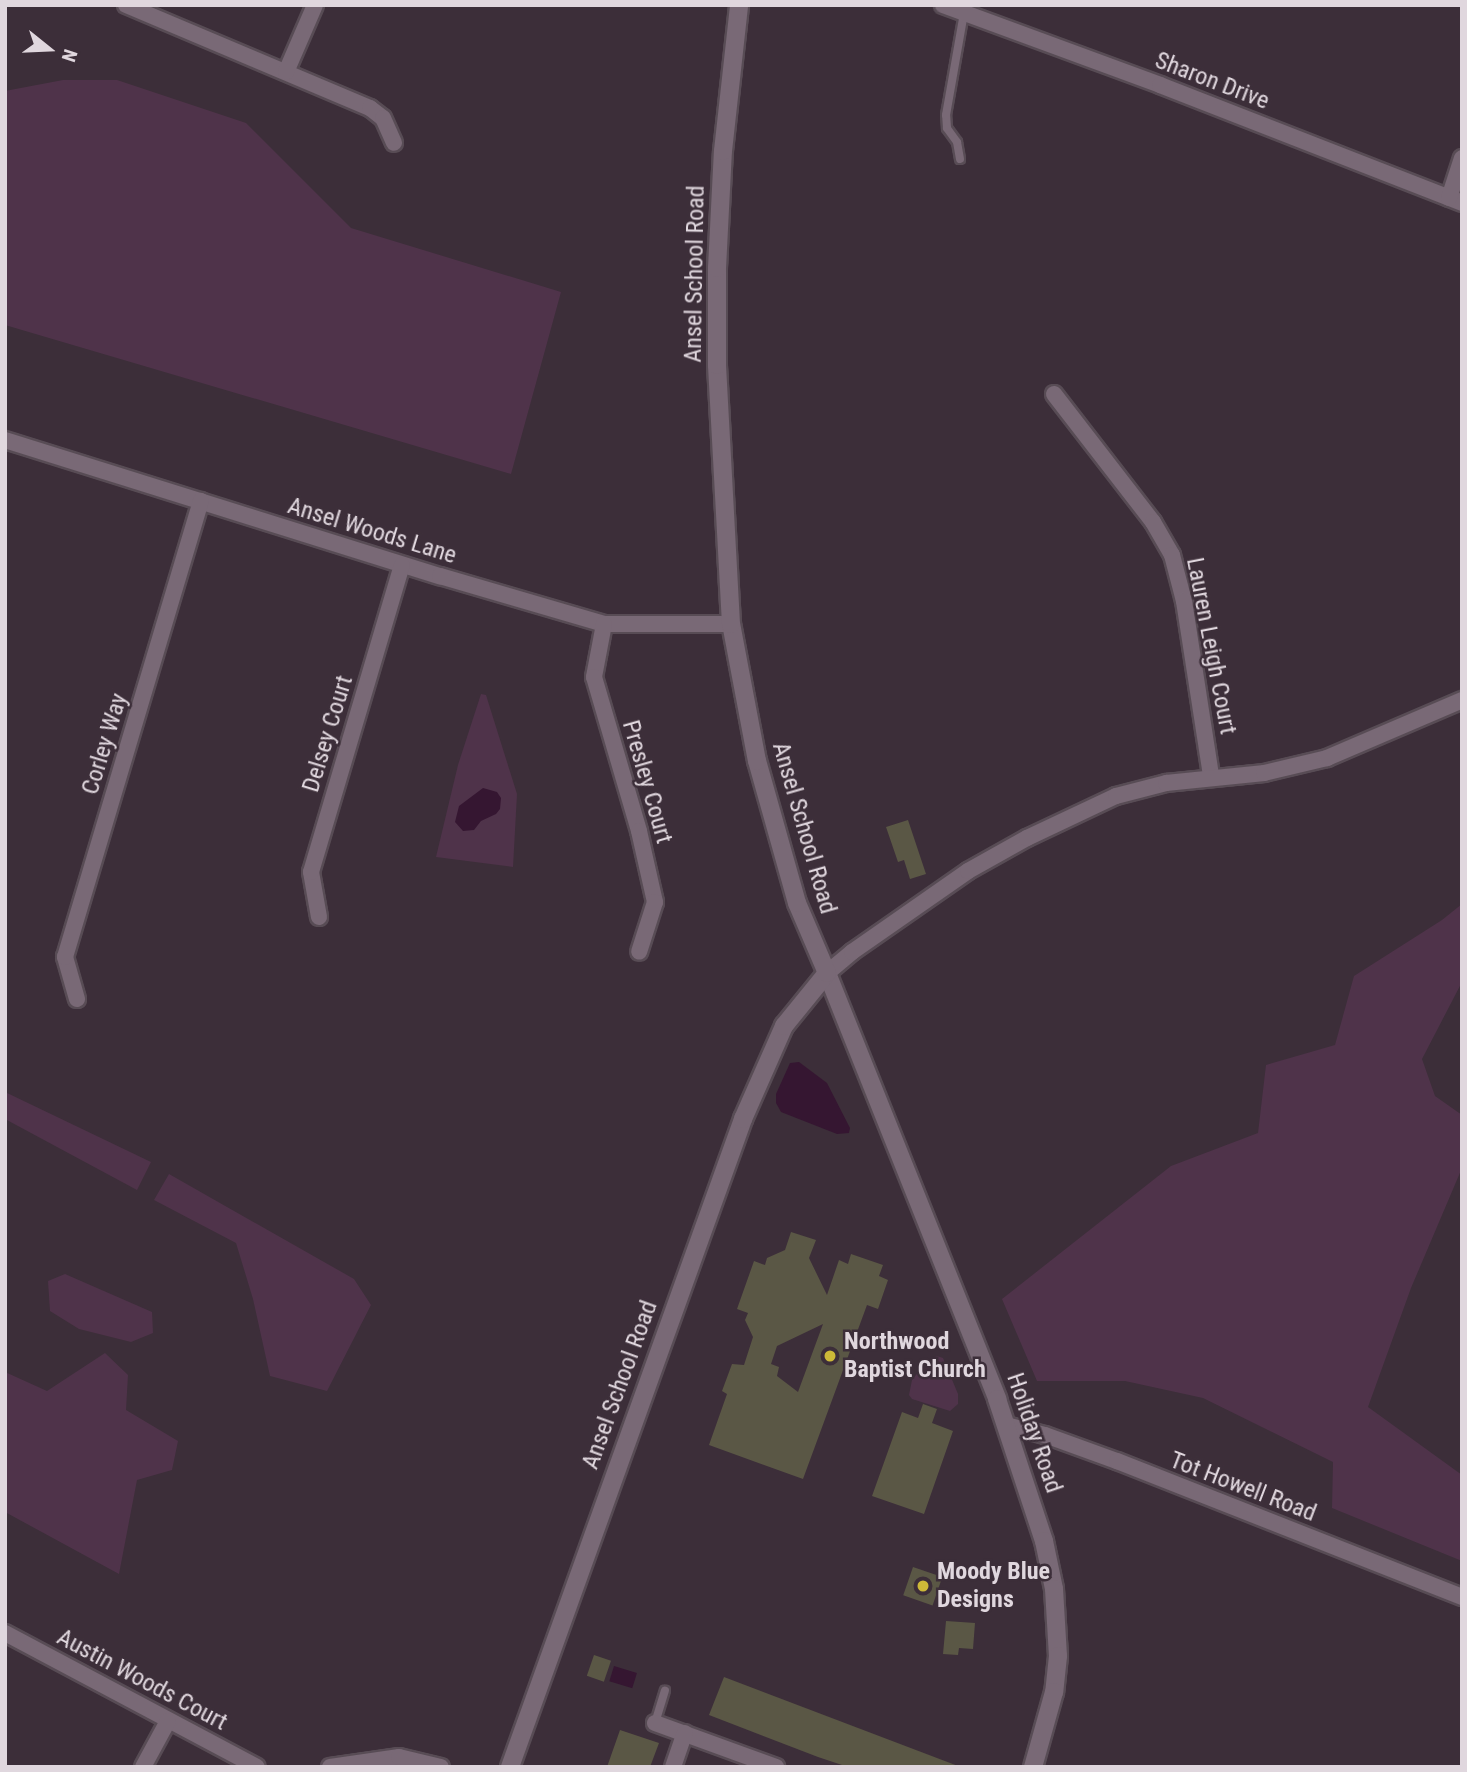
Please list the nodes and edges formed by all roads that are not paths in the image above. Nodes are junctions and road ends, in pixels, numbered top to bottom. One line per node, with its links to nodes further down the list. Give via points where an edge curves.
1 (126, 5): 6 (street)
2 (315, 5): 6 (street)
3 (740, 5): 16 (street, Ansel School Road, via 723,151 717,268 717,365)
4 (943, 5): 5 (street, Sharon Drive)
5 (964, 13): 9 (lane, via 946,115); 10 (street, Sharon Drive)
6 (286, 72): 7 (street, via 379,113)
7 (394, 144)
8 (1462, 158): 10 (street)
9 (960, 159)
10 (1455, 200)
11 (1054, 394): 18 (street, Lauren Leigh Court, via 1153,522 1172,555 1184,601)
12 (5, 440): 13 (street, Ansel Woods Lane)
13 (201, 501): 14 (street, Ansel Woods Lane); 22 (street, Corley Way, via 65,957)
14 (402, 565): 15 (street, Ansel Woods Lane); 19 (street, Delsey Court, via 311,872)
15 (604, 624): 16 (street, Ansel Woods Lane); 20 (street, Presley Court, via 594,677 655,902)
16 (731, 624): 21 (street, Ansel School Road, via 757,761 797,903)
17 (1462, 700): 18 (street, via 1327,758 1264,773)
18 (1211, 776): 21 (street, via 1116,796 1027,838 968,871)
19 (319, 917)
20 (639, 952)
21 (827, 973): 23 (street, Holiday Road); 34 (street, Ansel School Road, via 784,1026 743,1119)
22 (77, 999)
23 (1006, 1425): 24 (street, Tot Howell Road, via 1117,1461); 37 (street, Holiday Road, via 1044,1541 1058,1627 1054,1692)
24 (1462, 1597)
25 (5, 1633): 27 (street, Austin Woods Court)
26 (665, 1691): 28 (lane)
27 (167, 1721): 30 (street); 31 (street, Austin Woods Court)
28 (655, 1723): 29 (street)
29 (685, 1733): 35 (street); 36 (street)
30 (143, 1767)
31 (257, 1767)
32 (330, 1767): 33 (street, via 399,1757)
33 (441, 1767)
34 (510, 1767)
35 (673, 1767)
36 (776, 1767)
37 (1034, 1767)

